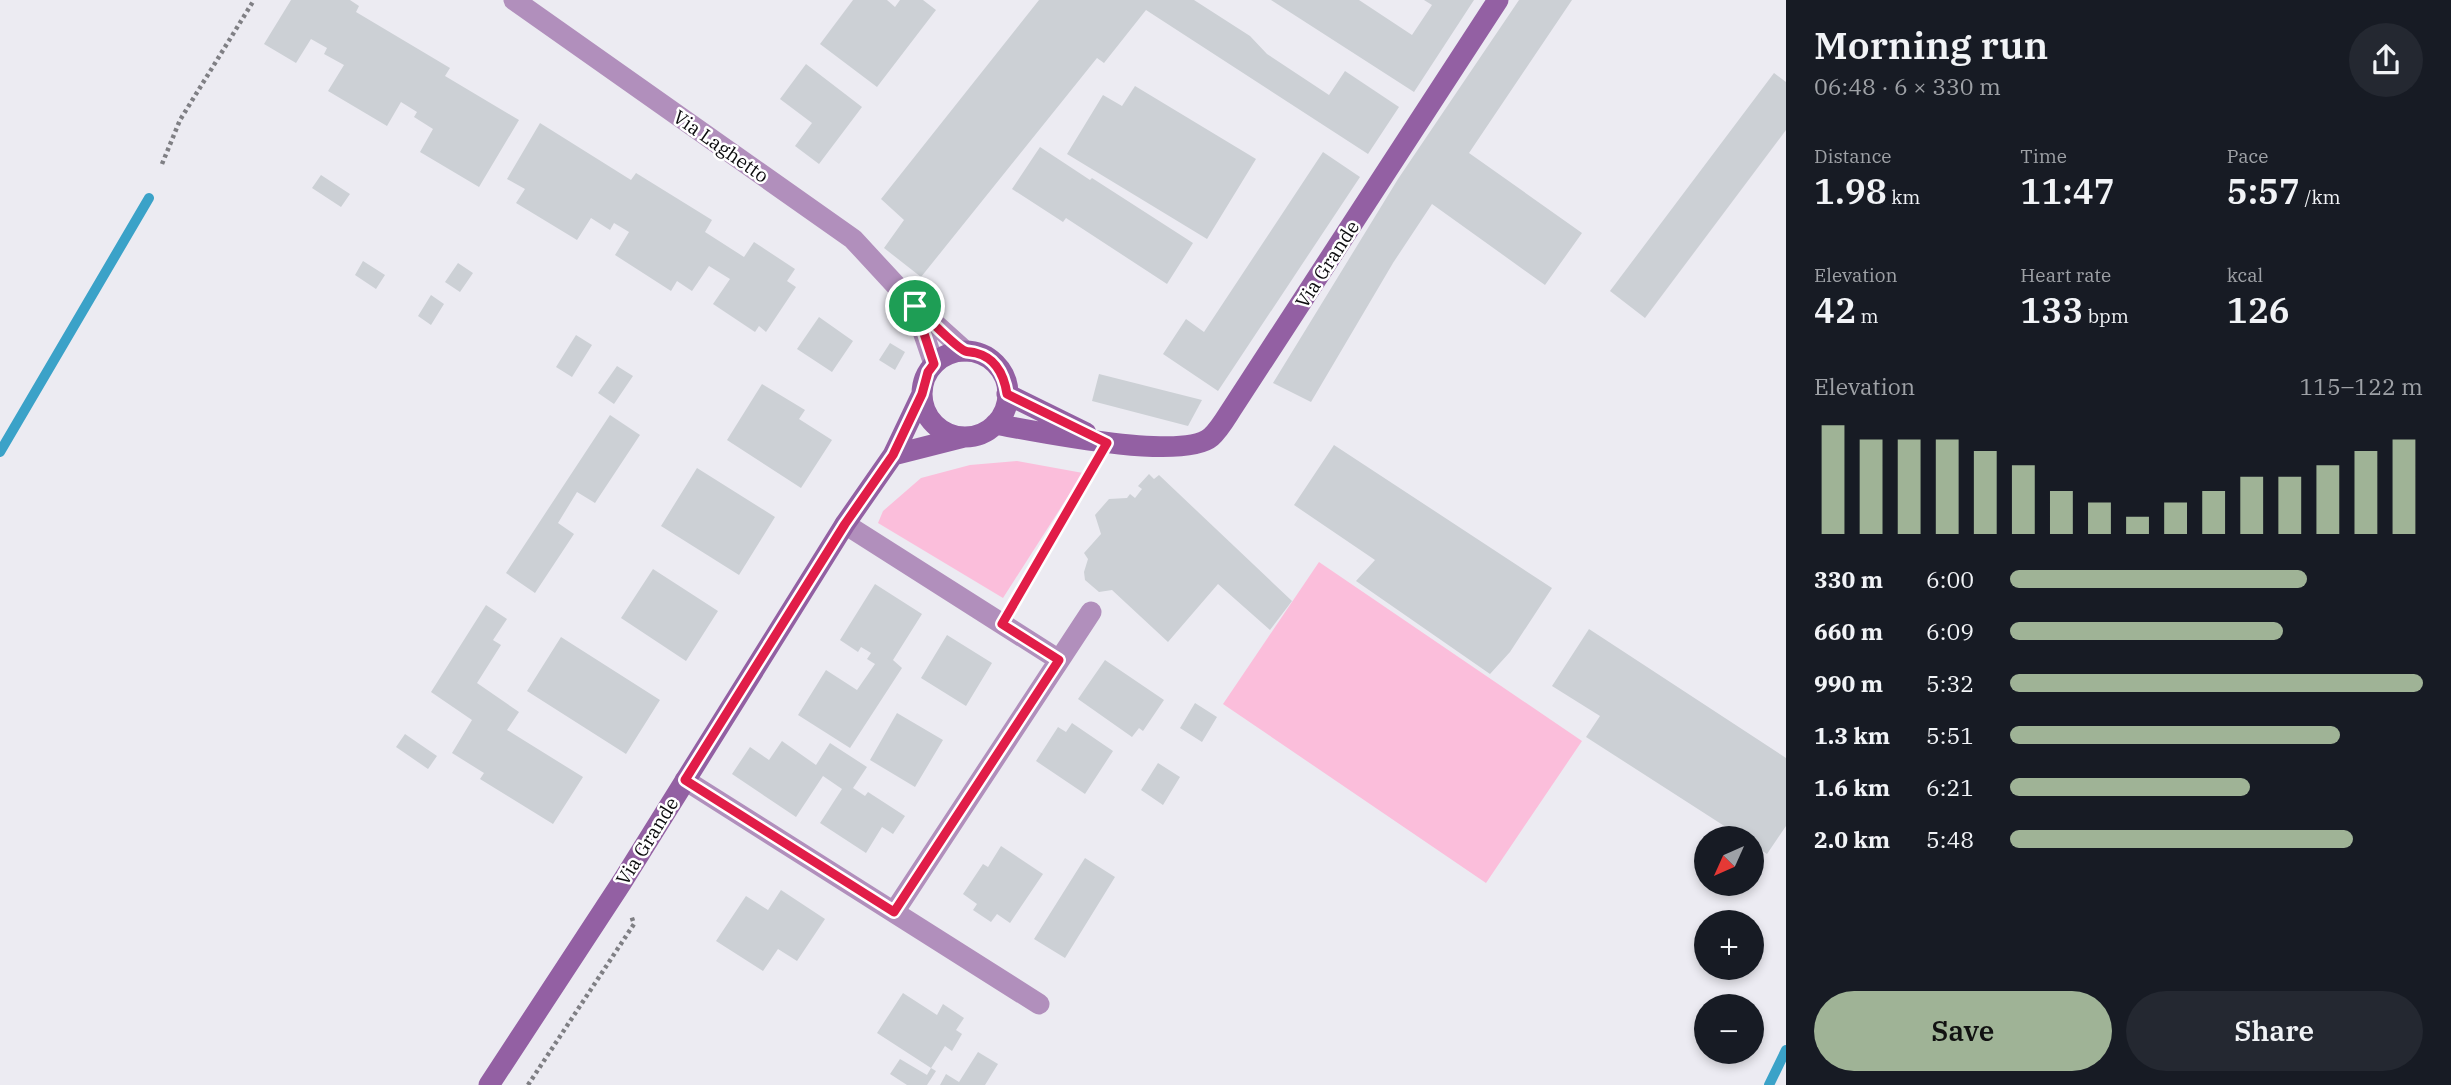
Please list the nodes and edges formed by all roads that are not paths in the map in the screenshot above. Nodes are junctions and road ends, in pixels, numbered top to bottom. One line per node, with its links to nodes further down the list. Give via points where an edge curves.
1 (514, 0): 3 (street, Via Laghetto, via 853,239)
2 (1498, 0): 10 (street, Via Grande, via 1210,438 1184,446)
3 (915, 306): 4 (street, Via Laghetto); 5 (street, Via Laghetto)
4 (965, 351): 5 (street, via 943,356); 7 (street, via 990,359 999,368)
5 (934, 364): 6 (street)
6 (922, 394): 9 (street, via 930,419 939,428); 11 (street, Via Grande)
7 (1007, 394): 8 (street); 10 (street, Via Grande)
8 (995, 424): 9 (street); 10 (street, Via Grande)
9 (964, 437): 11 (street)
10 (1107, 443)
11 (893, 455): 12 (street, Via Grande)
12 (845, 524): 14 (street); 15 (street, Via Grande)
13 (1091, 612): 14 (street)
14 (1059, 660): 16 (street)
15 (685, 780): 16 (street); 18 (street, Via Grande)
16 (894, 912): 17 (street)
17 (1039, 1004)
18 (489, 1085)

